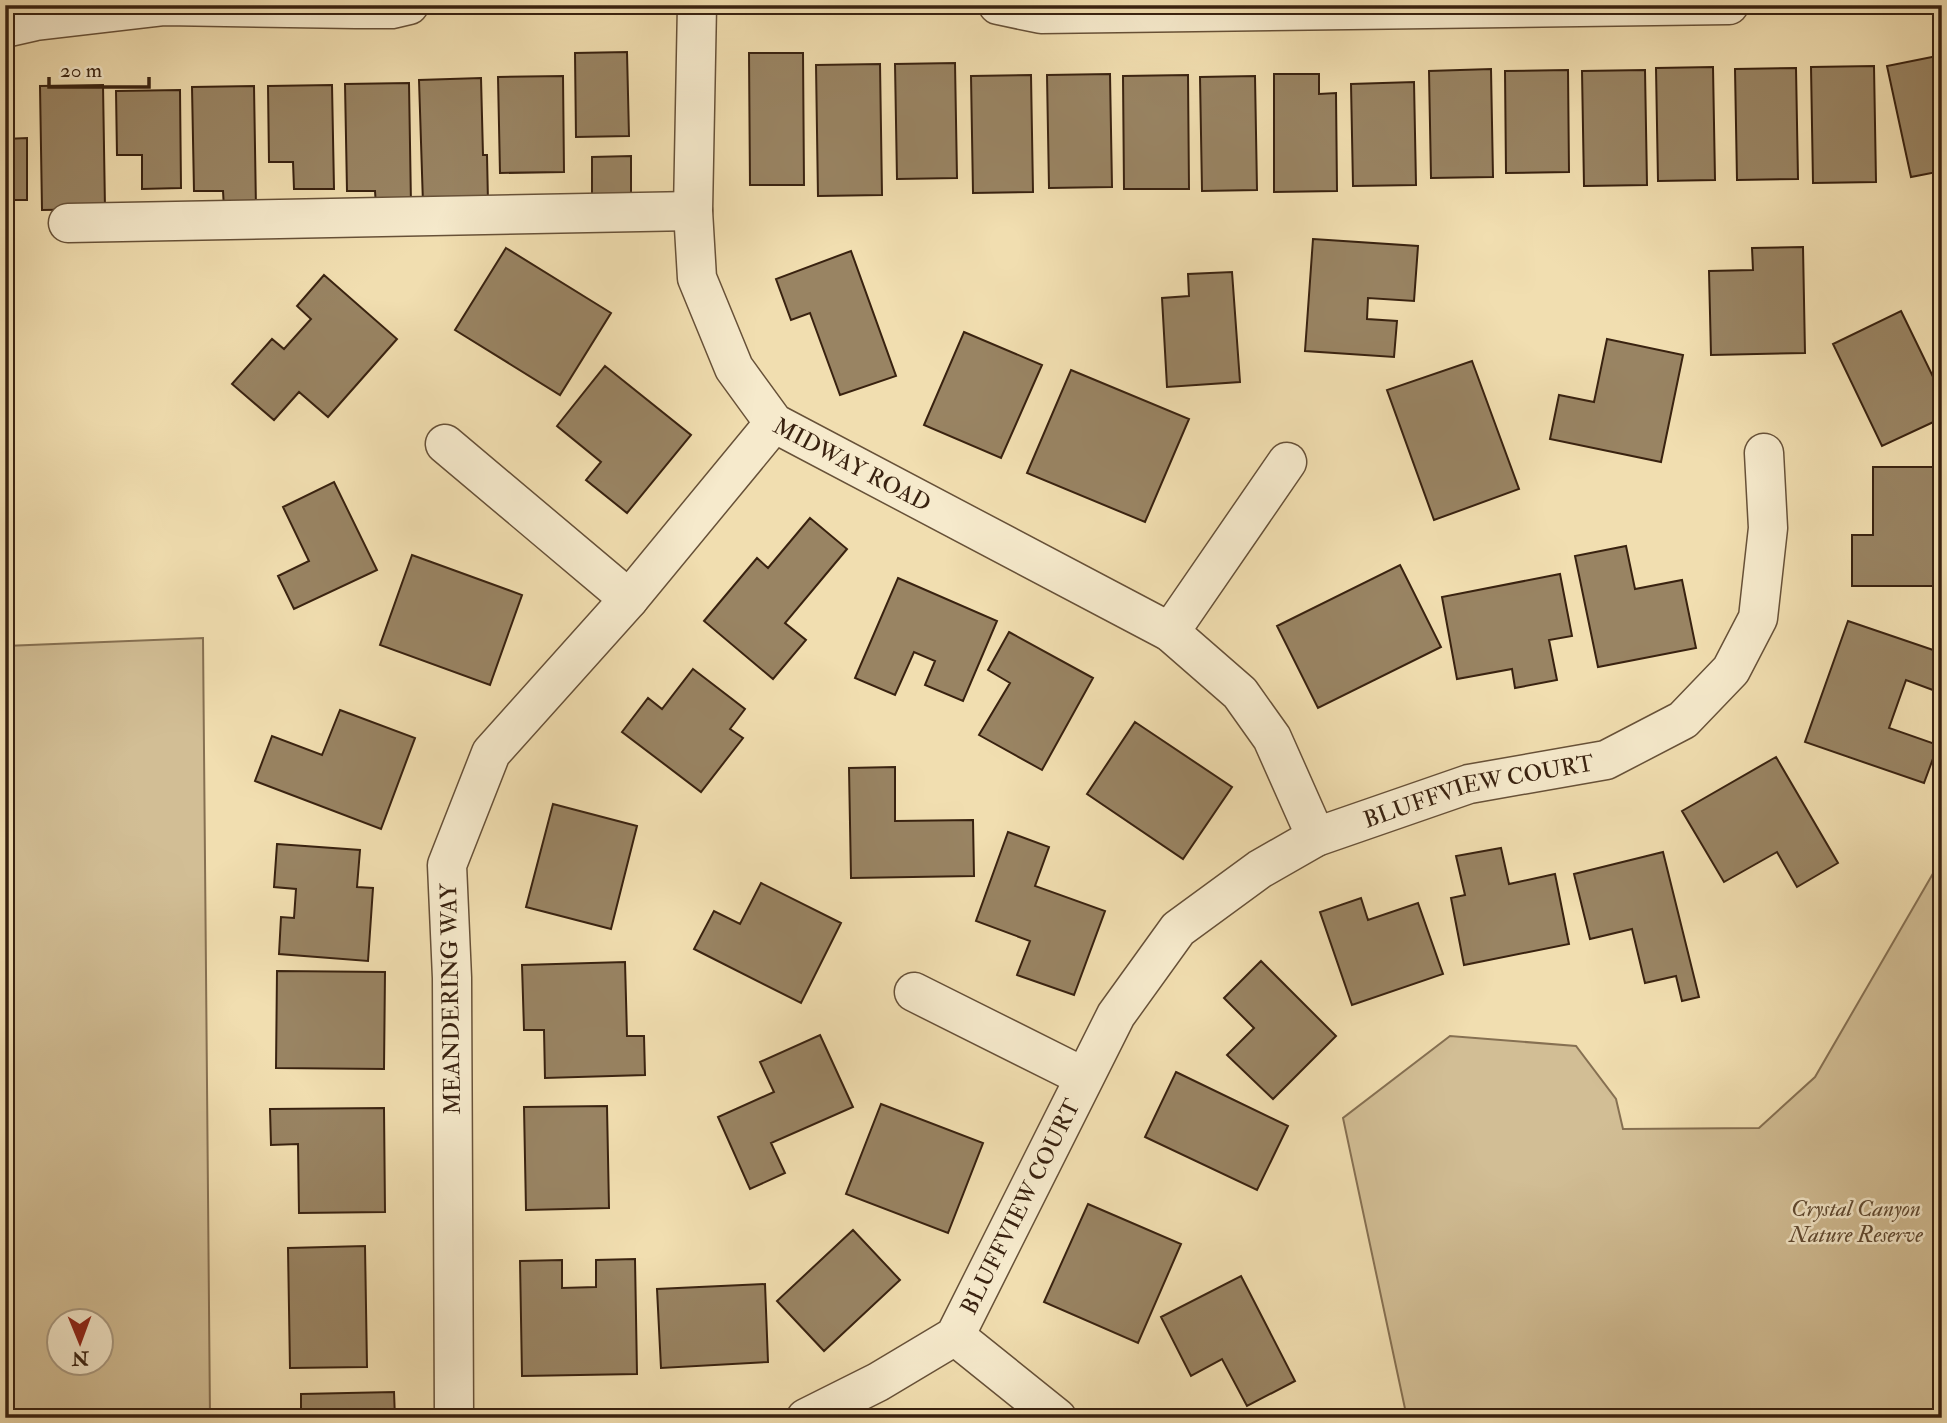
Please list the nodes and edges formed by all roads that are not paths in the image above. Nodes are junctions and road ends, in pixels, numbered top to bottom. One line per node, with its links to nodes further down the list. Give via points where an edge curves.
1 (409, 5): 7 (street)
2 (697, 5): 10 (street, MIDWAY ROAD)
3 (998, 5): 8 (street, via 1041,14)
4 (1713, 5): 5 (street); 8 (street)
5 (1729, 5)
6 (165, 6): 7 (street); 9 (street)
7 (356, 7)
8 (1320, 8)
9 (5, 28)
10 (693, 211): 11 (street); 12 (street, MIDWAY ROAD, via 697,278 733,368)
11 (68, 223)
12 (774, 423): 16 (street, MEANDERING WAY); 17 (street, MIDWAY ROAD)
13 (445, 444): 16 (street)
14 (1765, 453): 18 (street, BLUFFVIEW COURT, via 1768,528 1758,618 1731,670 1683,720 1606,760 1469,784)
15 (1287, 462): 17 (street)
16 (629, 599): 22 (street, MEANDERING WAY, via 491,753 447,865 452,978)
17 (1170, 632): 18 (street, MIDWAY ROAD, via 1248,704 1272,738)
18 (1316, 837): 20 (street, BLUFFVIEW COURT, via 1260,869 1178,929 1116,1016)
19 (914, 992): 20 (street, BLUFFVIEW COURT)
20 (1084, 1077): 21 (street, BLUFFVIEW COURT)
21 (955, 1336): 23 (street, BLUFFVIEW COURT); 24 (street, BLUFFVIEW COURT)
22 (454, 1418)
23 (806, 1418)
24 (1057, 1418)

